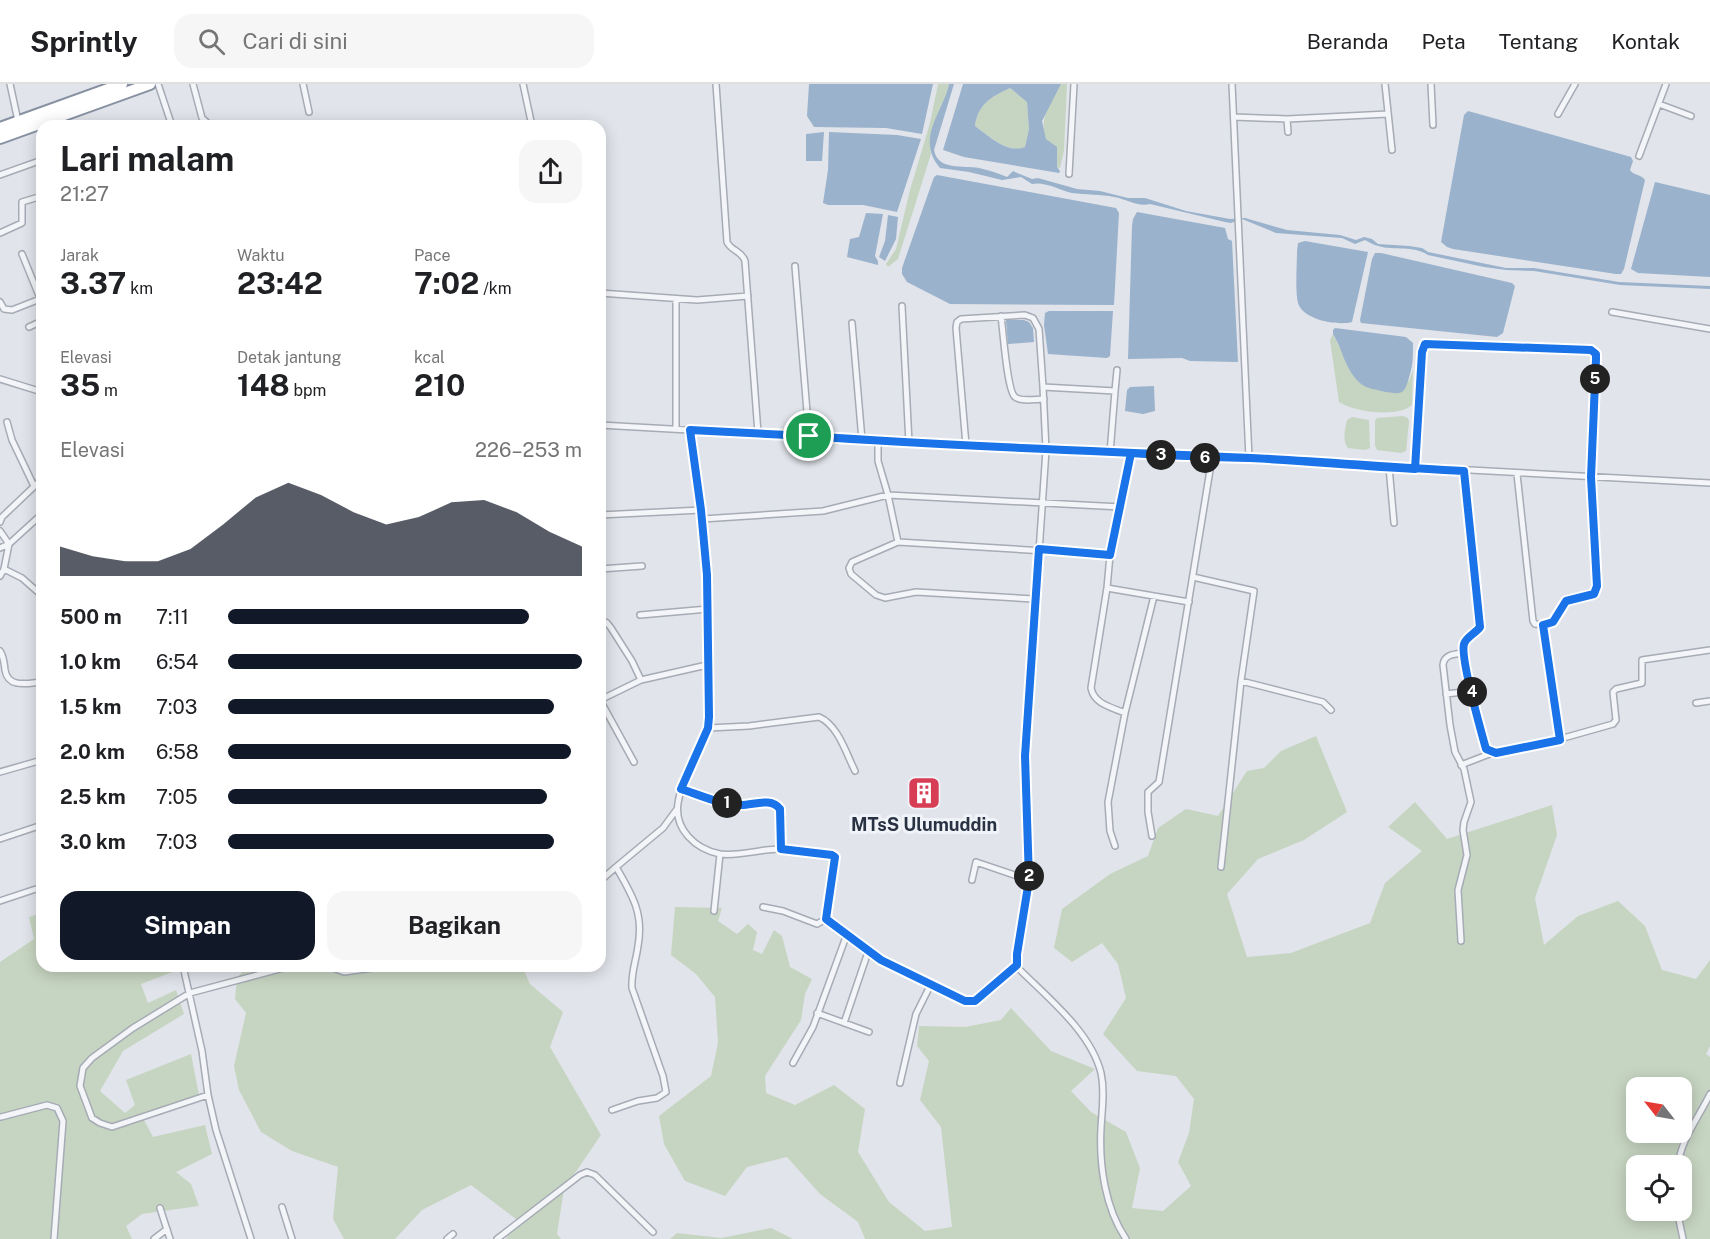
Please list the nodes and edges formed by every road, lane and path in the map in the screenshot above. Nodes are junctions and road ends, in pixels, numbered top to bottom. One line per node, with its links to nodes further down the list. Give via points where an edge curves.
1 (10, 84): 26 (street)
2 (122, 84): 26 (highway)
3 (150, 84): 22 (highway)
4 (158, 84): 23 (street)
5 (193, 84): 24 (street)
6 (303, 84): 16 (street)
7 (524, 84): 25 (street)
8 (716, 84): 43 (street, via 727,242 744,256)
9 (1074, 84): 35 (street)
10 (1232, 84): 20 (street)
11 (1385, 84): 17 (street)
12 (1431, 84): 27 (street)
13 (1575, 84): 18 (street)
14 (1666, 84): 15 (street)
15 (1659, 104): 19 (street); 33 (street)
16 (309, 112)
17 (1388, 114): 21 (street); 32 (street)
18 (1558, 114)
19 (1691, 116)
20 (1234, 117): 21 (street); 74 (street)
21 (1287, 119): 30 (street)
22 (56, 120)
23 (170, 120)
24 (204, 120)
25 (531, 120)
26 (18, 121): 29 (highway)
27 (1433, 125)
28 (36, 127): 31 (highway)
29 (0, 128)
30 (1288, 132)
31 (0, 138)
32 (1392, 150)
33 (1639, 156)
34 (36, 162): 36 (street)
35 (1070, 174)
36 (0, 175)
37 (36, 197): 38 (street, via 22,202 22,223)
38 (0, 233)
39 (22, 254): 41 (street)
40 (795, 266): 65 (street)
41 (36, 289)
42 (606, 294): 44 (street)
43 (748, 296): 44 (street); 64 (street)
44 (676, 300): 62 (street)
45 (0, 302): 46 (street, via 4,309 12,310)
46 (36, 303)
47 (902, 306): 68 (street)
48 (1612, 312): 53 (street)
49 (1001, 316): 56 (street, via 1025,315 1037,324); 59 (street, via 1012,394 1020,399); 69 (street, via 957,322)
50 (852, 323): 66 (street)
51 (36, 324): 52 (street)
52 (29, 327)
53 (1710, 329)
54 (1117, 370): 58 (street)
55 (0, 379): 57 (street)
56 (1043, 387): 58 (street); 59 (street)
57 (36, 390)
58 (1115, 391): 71 (street)
59 (1044, 399): 70 (street)
60 (7, 422): 81 (street)
61 (606, 425): 62 (street)
62 (676, 429): 63 (street)
63 (690, 430): 64 (street); 85 (street)
64 (758, 433): 65 (street)
65 (809, 436): 66 (street)
66 (862, 440): 67 (street)
67 (878, 440): 68 (street); 82 (street, via 878,461)
68 (909, 443): 69 (street)
69 (966, 445): 70 (street)
70 (1046, 450): 71 (street); 83 (street)
71 (1110, 453): 72 (street)
72 (1131, 453): 73 (street); 84 (street)
73 (1212, 458): 74 (street); 101 (street)
74 (1249, 458): 75 (street)
75 (1389, 467): 76 (street); 90 (street)
76 (1415, 469): 77 (street); 79 (street, via 1425,344 1587,350 1594,351 1596,359)
77 (1464, 471): 78 (street); 113 (street, via 1480,627 1466,640)
78 (1517, 474): 79 (street); 110 (street, via 1533,621)
79 (1595, 478): 80 (street); 110 (street, via 1596,591 1566,601 1553,622)
80 (1710, 484)
81 (34, 486): 89 (street)
82 (888, 495): 83 (street); 88 (street, via 814,512); 92 (street)
83 (1042, 503): 84 (street); 95 (street)
84 (1121, 507): 96 (street)
85 (701, 510): 86 (street); 88 (street)
86 (606, 515)
87 (36, 519): 93 (street)
88 (702, 519): 107 (street)
89 (0, 522)
90 (1394, 523)
91 (0, 531): 93 (street)
92 (898, 542): 95 (street); 105 (street, via 852,562 849,568 879,597 916,592)
93 (9, 544): 94 (street); 98 (street)
94 (0, 548)
95 (1039, 549): 96 (street); 105 (street)
96 (1110, 555): 102 (street)
97 (642, 566): 99 (street)
98 (4, 569): 100 (street); 103 (street)
99 (606, 569)
100 (0, 576)
101 (1193, 577): 106 (street); 116 (street, via 1254,591)
102 (1107, 588): 104 (street); 125 (street, via 1092,696)
103 (36, 590)
104 (1154, 596): 106 (street); 125 (street)
105 (1034, 599): 146 (street, via 1025,756)
106 (1189, 602): 137 (street, via 1159,782 1148,792)
107 (708, 609): 108 (street); 114 (street)
108 (640, 615)
109 (606, 622): 115 (street)
110 (1543, 625): 127 (street)
111 (1710, 650): 127 (street, via 1642,660 1642,683 1613,693 1615,723)
112 (0, 651): 117 (street, via 11,681)
113 (1464, 653): 118 (street); 119 (street, via 1443,661)
114 (707, 664): 115 (street); 126 (street)
115 (641, 680): 120 (street)
116 (1241, 681): 123 (street, via 1323,702); 143 (street)
117 (36, 682)
118 (1472, 691): 119 (street); 128 (street, via 1486,749)
119 (1446, 694): 131 (street, via 1455,752)
120 (606, 697)
121 (1710, 701): 122 (street)
122 (1696, 703)
123 (1331, 710)
124 (606, 711): 130 (street)
125 (1125, 713): 139 (street, via 1108,802)
126 (708, 728): 132 (street, via 819,717 834,730); 134 (street)
127 (1560, 740): 128 (street)
128 (1492, 753): 131 (street)
129 (36, 762): 133 (street)
130 (634, 762)
131 (1461, 765): 153 (street, via 1471,802 1463,830 1467,855 1458,890)
132 (855, 771)
133 (0, 772)
134 (681, 789): 135 (street); 140 (street, via 734,804 776,804 780,809)
135 (677, 810): 141 (street, via 685,834); 142 (street, via 663,828)
136 (36, 827): 138 (street)
137 (1152, 836)
138 (0, 839)
139 (1115, 846)
140 (781, 849): 141 (street); 151 (street, via 835,857)
141 (720, 854): 150 (street)
142 (616, 867): 144 (street); 167 (street, via 637,904 640,928 632,988 666,1092)
143 (1221, 867)
144 (606, 875)
145 (972, 880): 146 (street, via 976,862)
146 (1029, 880): 155 (street)
147 (36, 889): 148 (street)
148 (0, 902)
149 (763, 907): 151 (street, via 811,923)
150 (714, 911)
151 (826, 919): 152 (street)
152 (847, 934): 154 (street); 160 (street)
153 (1461, 941)
154 (868, 952): 158 (street); 161 (street)
155 (1017, 965): 158 (street, via 971,1002); 183 (street, via 1073,1022 1094,1055 1101,1073 1106,1190)
156 (185, 972): 159 (street)
157 (269, 972): 159 (street)
158 (930, 986): 164 (street, via 916,1014)
159 (190, 993): 166 (street); 166 (street, via 92,1058 83,1068 80,1086 92,1118 112,1127)
160 (817, 1013): 161 (street); 163 (street, via 808,1039)
161 (844, 1023): 162 (street)
162 (869, 1032)
163 (793, 1063)
164 (900, 1083)
165 (1710, 1094): 169 (street)
166 (208, 1095): 179 (street)
167 (612, 1110)
168 (0, 1117): 176 (street, via 47,1106 57,1108 63,1121)
169 (1680, 1155)
170 (282, 1207): 180 (street)
171 (160, 1208): 173 (street)
172 (1679, 1221): 184 (street)
173 (167, 1229): 177 (street); 178 (street)
174 (653, 1232): 182 (street, via 587,1172)
175 (453, 1234): 181 (street)
176 (54, 1239)
177 (154, 1239)
178 (170, 1239)
179 (251, 1239)
180 (292, 1239)
181 (447, 1239)
182 (497, 1239)
183 (1126, 1239)
184 (1683, 1239)

